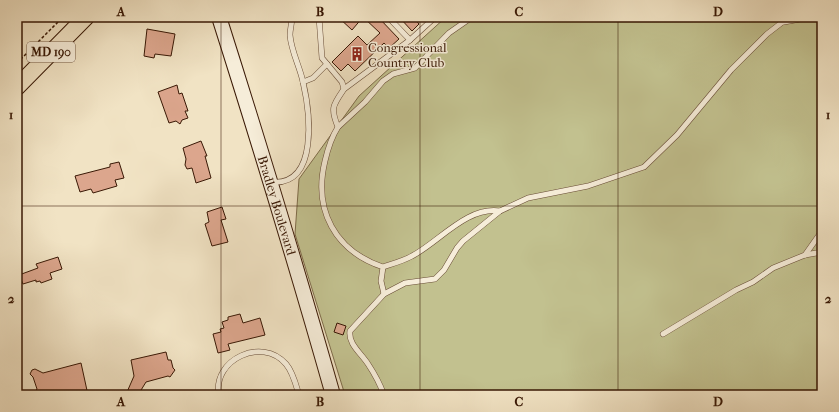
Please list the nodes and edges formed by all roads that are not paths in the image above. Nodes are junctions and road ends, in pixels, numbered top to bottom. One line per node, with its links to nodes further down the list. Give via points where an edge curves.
1 (86, 17): 14 (main road, MD 190)
2 (219, 17): 17 (main road, Bradley Boulevard)
3 (292, 17): 13 (lane, via 290,36)
4 (319, 17): 12 (lane, via 322,58)
5 (388, 17): 11 (lane)
6 (432, 17): 11 (lane, via 432,20)
7 (472, 17): 16 (lane, via 449,33 414,68 393,74 383,81)
8 (789, 17): 10 (lane)
9 (811, 17): 10 (lane)
10 (784, 22): 18 (lane, via 767,34 730,70 677,135 644,167 588,186 528,198)
11 (410, 40): 15 (lane)
12 (327, 64): 13 (lane, via 313,78); 15 (lane, via 342,82)
13 (303, 82): 17 (lane, via 310,122 304,166 292,179)
14 (17, 87)
15 (344, 89): 16 (lane, via 334,102 332,110)
16 (338, 127): 22 (lane, via 328,147 322,172 321,192 325,212 332,229 354,252 367,262)
17 (271, 182): 27 (main road, Bradley Boulevard)
18 (500, 211): 22 (lane, via 478,213 412,256); 23 (lane, via 456,248 444,270 435,279 405,283)
19 (822, 231): 21 (lane)
20 (822, 252): 21 (lane)
21 (805, 256): 24 (lane, via 773,268)
22 (383, 268): 23 (lane, via 381,281)
23 (384, 294): 28 (lane, via 350,331 349,337 353,346 368,363)
24 (664, 334)
25 (219, 395): 26 (lane, via 217,384 220,376 239,355 252,351 267,352 286,363 292,373)
26 (298, 395)
27 (333, 395)
28 (384, 395)

